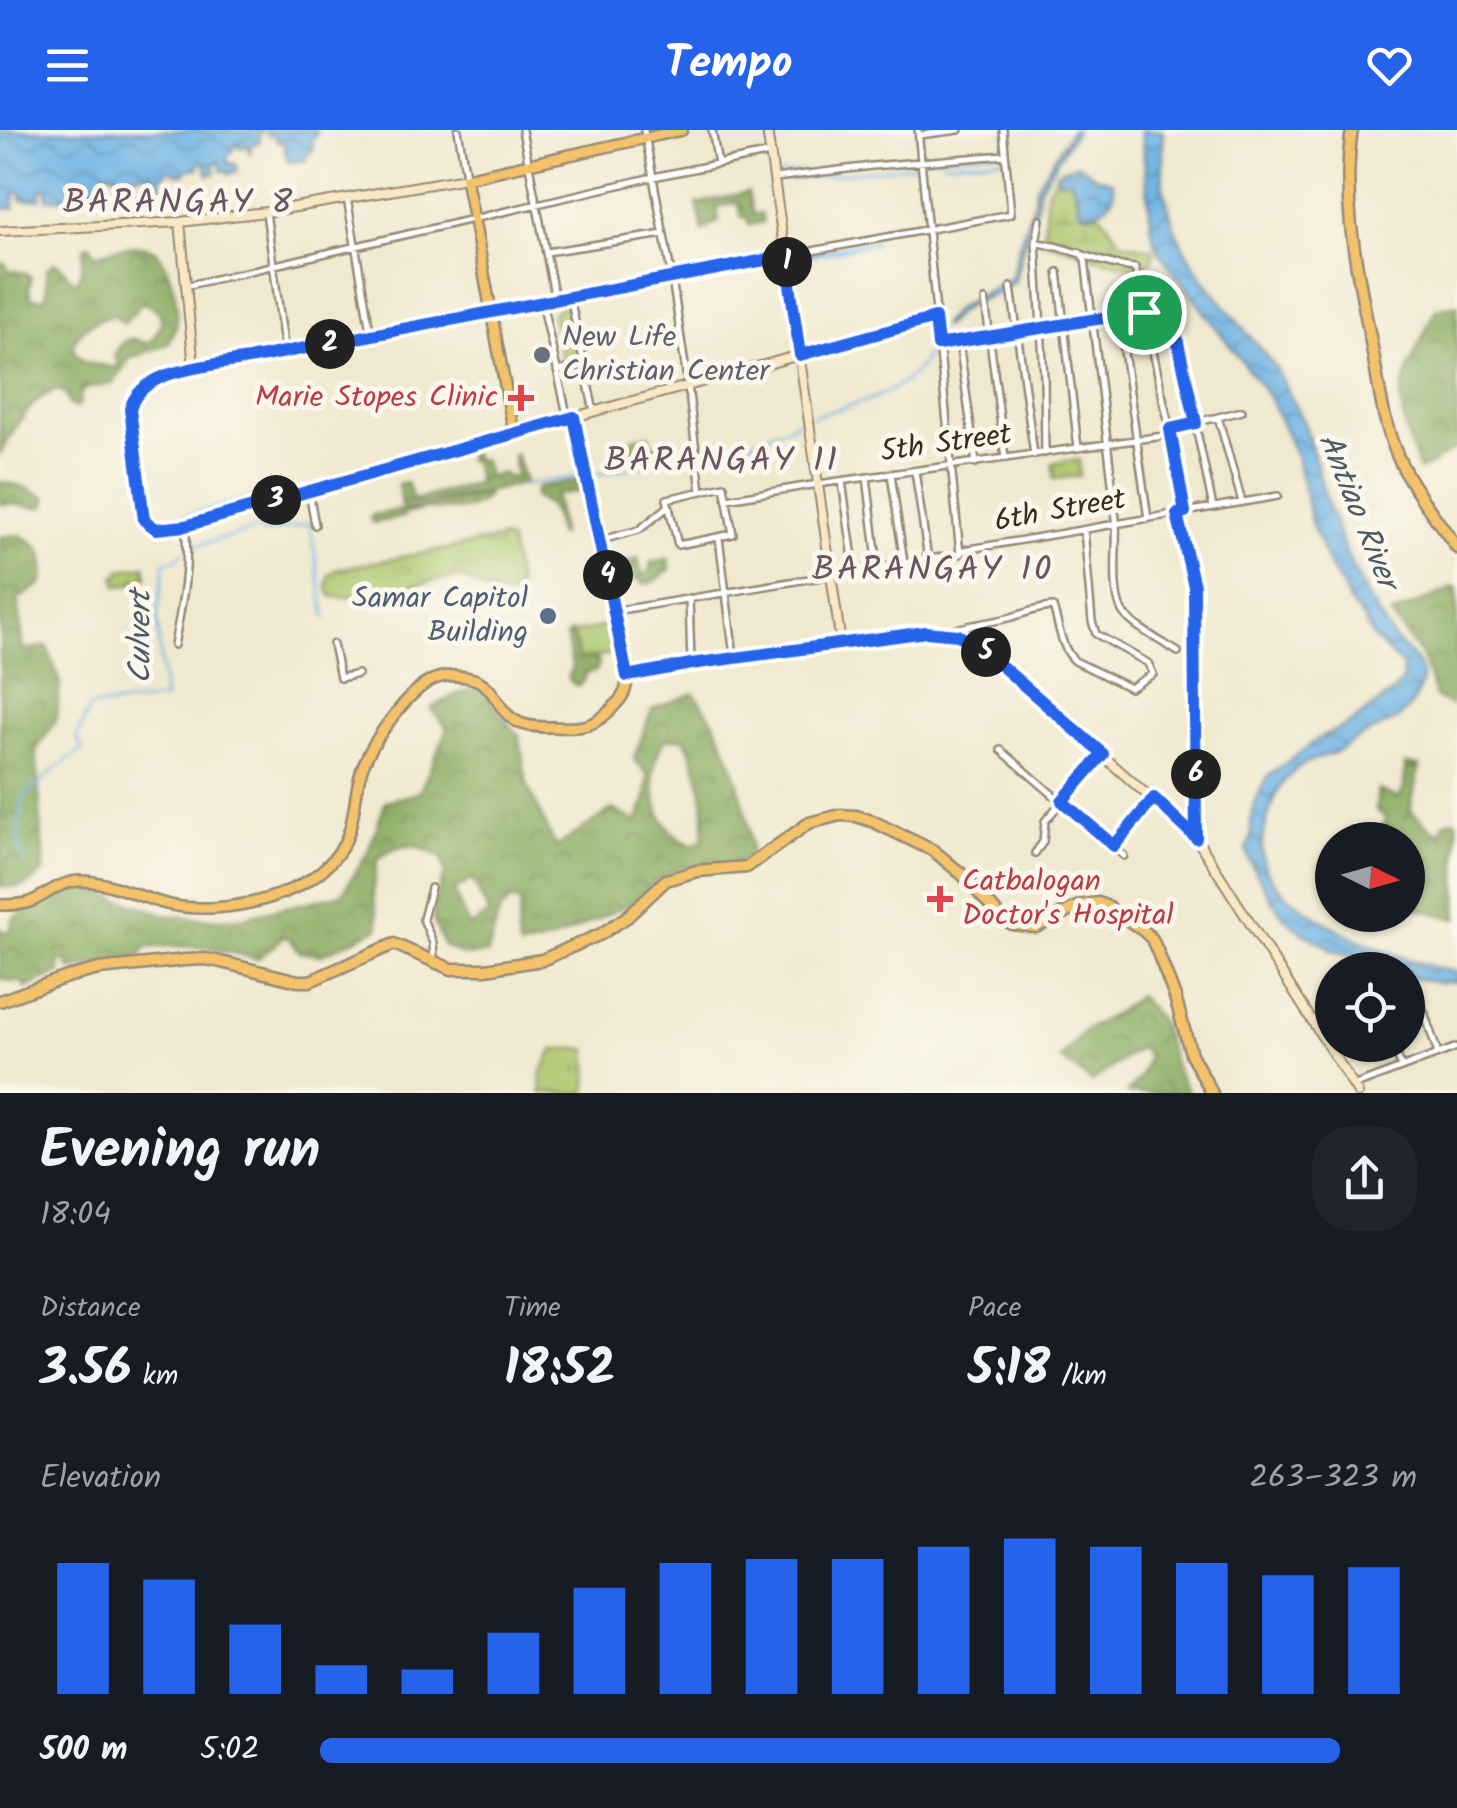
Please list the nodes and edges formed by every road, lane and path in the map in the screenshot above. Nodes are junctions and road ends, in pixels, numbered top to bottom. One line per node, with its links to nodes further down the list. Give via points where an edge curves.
1 (458, 130): 17 (street)
2 (522, 130): 14 (street)
3 (682, 130): 10 (main road)
4 (712, 130): 15 (street)
5 (767, 130): 11 (street)
6 (960, 130): 9 (street)
7 (1003, 130): 12 (street)
8 (1352, 130): 98 (highway, via 1349,210 1384,416 1398,458)
9 (918, 132): 13 (street)
10 (645, 134): 14 (main road); 16 (street)
11 (771, 153): 15 (street); 18 (street)
12 (1006, 154): 13 (street); 26 (street, via 1011,214)
13 (921, 162): 18 (street); 26 (street)
14 (528, 164): 17 (main road); 20 (street)
15 (718, 164): 16 (street)
16 (654, 177): 20 (street); 27 (street)
17 (466, 178): 19 (street); 22 (main road)
18 (775, 178): 32 (street)
19 (347, 198): 21 (street); 29 (street)
20 (537, 204): 22 (street); 30 (street)
21 (266, 212): 24 (street); 33 (street)
22 (474, 219): 29 (street); 44 (main road)
23 (1040, 220): 28 (street)
24 (180, 222): 25 (street); 36 (street)
25 (0, 231)
26 (927, 231): 32 (street); 48 (street)
27 (664, 234): 30 (street); 35 (street)
28 (1036, 243): 31 (street); 50 (street)
29 (355, 245): 33 (street); 52 (street)
30 (546, 252): 40 (street)
31 (1079, 252): 45 (street, via 1135,268); 47 (street)
32 (786, 256): 35 (street); 57 (street)
33 (273, 265): 36 (street); 56 (street)
34 (1058, 272): 49 (street)
35 (672, 278): 39 (street); 61 (street)
36 (185, 286): 59 (street)
37 (1166, 286): 43 (street)
38 (1011, 287): 51 (street)
39 (570, 297): 40 (street); 58 (street)
40 (555, 300): 42 (street)
41 (986, 300): 53 (street)
42 (542, 302): 44 (street); 60 (street)
43 (1170, 307): 45 (street); 66 (street)
44 (490, 311): 52 (street); 68 (main road)
45 (1144, 312): 46 (street); 67 (street)
46 (1119, 316): 47 (street); 69 (street)
47 (1092, 320): 49 (street); 70 (street)
48 (936, 324): 55 (street); 57 (street)
49 (1064, 325): 50 (street); 71 (street)
50 (1040, 328): 51 (street); 72 (street)
51 (1018, 333): 53 (street); 73 (street)
52 (371, 336): 56 (street)
53 (990, 337): 54 (street); 74 (street)
54 (958, 342): 55 (street); 75 (street)
55 (938, 345): 76 (street)
56 (285, 352): 59 (street)
57 (800, 355): 61 (street); 81 (street)
58 (584, 366): 60 (street); 62 (street)
59 (194, 368): 94 (street, via 146,386 130,409 144,520 156,529)
60 (557, 371): 65 (street)
61 (688, 386): 62 (street); 83 (street)
62 (594, 412): 65 (street)
63 (1242, 412): 64 (street, 5th Street)
64 (1218, 417): 66 (street, 5th Street); 86 (street)
65 (571, 418): 68 (main road); 97 (main road)
66 (1196, 423): 67 (street, 5th Street); 88 (street)
67 (1170, 432): 69 (street, 5th Street); 89 (street)
68 (514, 433): 82 (street)
69 (1135, 440): 70 (street, 5th Street); 91 (street)
70 (1108, 444): 71 (street, 5th Street); 93 (street)
71 (1078, 448): 72 (street, 5th Street)
72 (1045, 453): 73 (street, 5th Street)
73 (1034, 455): 74 (street, 5th Street)
74 (1005, 458): 75 (street, 5th Street)
75 (976, 463): 76 (street, 5th Street)
76 (952, 466): 77 (street, 5th Street); 99 (street)
77 (916, 471): 78 (street, 5th Street); 100 (street)
78 (891, 474): 79 (street, 5th Street); 101 (street)
79 (867, 477): 80 (street, 5th Street); 102 (street)
80 (842, 482): 81 (street, 5th Street); 103 (street)
81 (818, 484): 85 (street, 5th Street); 104 (street)
82 (309, 491): 92 (street); 94 (street)
83 (700, 491): 85 (street, via 724,486); 87 (street, via 667,499)
84 (1278, 496): 86 (street, 6th Street)
85 (727, 499): 96 (street, via 734,534)
86 (1242, 502): 88 (street, 6th Street)
87 (668, 506): 96 (street, via 678,545); 97 (street, via 639,530)
88 (1213, 508): 89 (street, 6th Street)
89 (1185, 512): 90 (street, 6th Street)
90 (1177, 514): 91 (street, 6th Street); 121 (street, via 1194,586)
91 (1148, 519): 93 (street, 6th Street)
92 (314, 523)
93 (1116, 524): 95 (street, 6th Street); 112 (street, via 1122,612)
94 (185, 526): 111 (street, via 187,572)
95 (1084, 530): 99 (street, 6th Street); 108 (street, via 1096,634 1148,663 1150,677 1130,688 1068,656 1053,607)
96 (719, 537): 105 (street)
97 (601, 540): 107 (main road)
98 (1457, 548)
99 (960, 554): 100 (street, 6th Street)
100 (928, 559): 101 (street, 6th Street)
101 (904, 564): 102 (street, 6th Street)
102 (878, 568): 103 (street, 6th Street)
103 (855, 572): 104 (street, 6th Street)
104 (830, 575): 105 (street, 6th Street); 110 (street)
105 (727, 592): 106 (street, 6th Street); 113 (street)
106 (689, 598): 107 (street, 6th Street); 114 (street)
107 (614, 610): 116 (main road)
108 (944, 632): 110 (street); 118 (street, via 983,650)
109 (333, 644): 115 (street, via 340,678)
110 (841, 644): 113 (street)
111 (174, 645)
112 (1178, 652)
113 (734, 658): 114 (street)
114 (691, 664): 116 (street)
115 (358, 674)
116 (627, 676): 126 (main road, via 624,694 607,716 577,727 517,722 476,678 433,680 401,708 372,749 339,853 300,886 258,902 168,905 82,881 61,884 30,902)
117 (1000, 750): 120 (street)
118 (1103, 754): 119 (street); 120 (street)
119 (1154, 798): 121 (street); 122 (street)
120 (1062, 801): 122 (street); 123 (street, via 1045,821 1044,842)
121 (1196, 838): 134 (street)
122 (1114, 846): 124 (street)
123 (1035, 853)
124 (1124, 856)
125 (431, 888): 127 (street, via 422,919)
126 (0, 905)
127 (434, 962): 128 (highway, via 394,944 298,981 186,960 99,969); 135 (highway, via 466,971 542,960 601,934 666,880 748,867 809,824 856,816 934,851 1012,924 1036,927 1098,903 1142,930 1152,938 1191,1054)
128 (0, 1001)
129 (1425, 1016): 131 (street)
130 (1457, 1047): 131 (street)
131 (1438, 1054): 133 (street)
132 (1399, 1062): 133 (street)
133 (1401, 1067): 134 (street)
134 (1356, 1089)
135 (1212, 1093)

